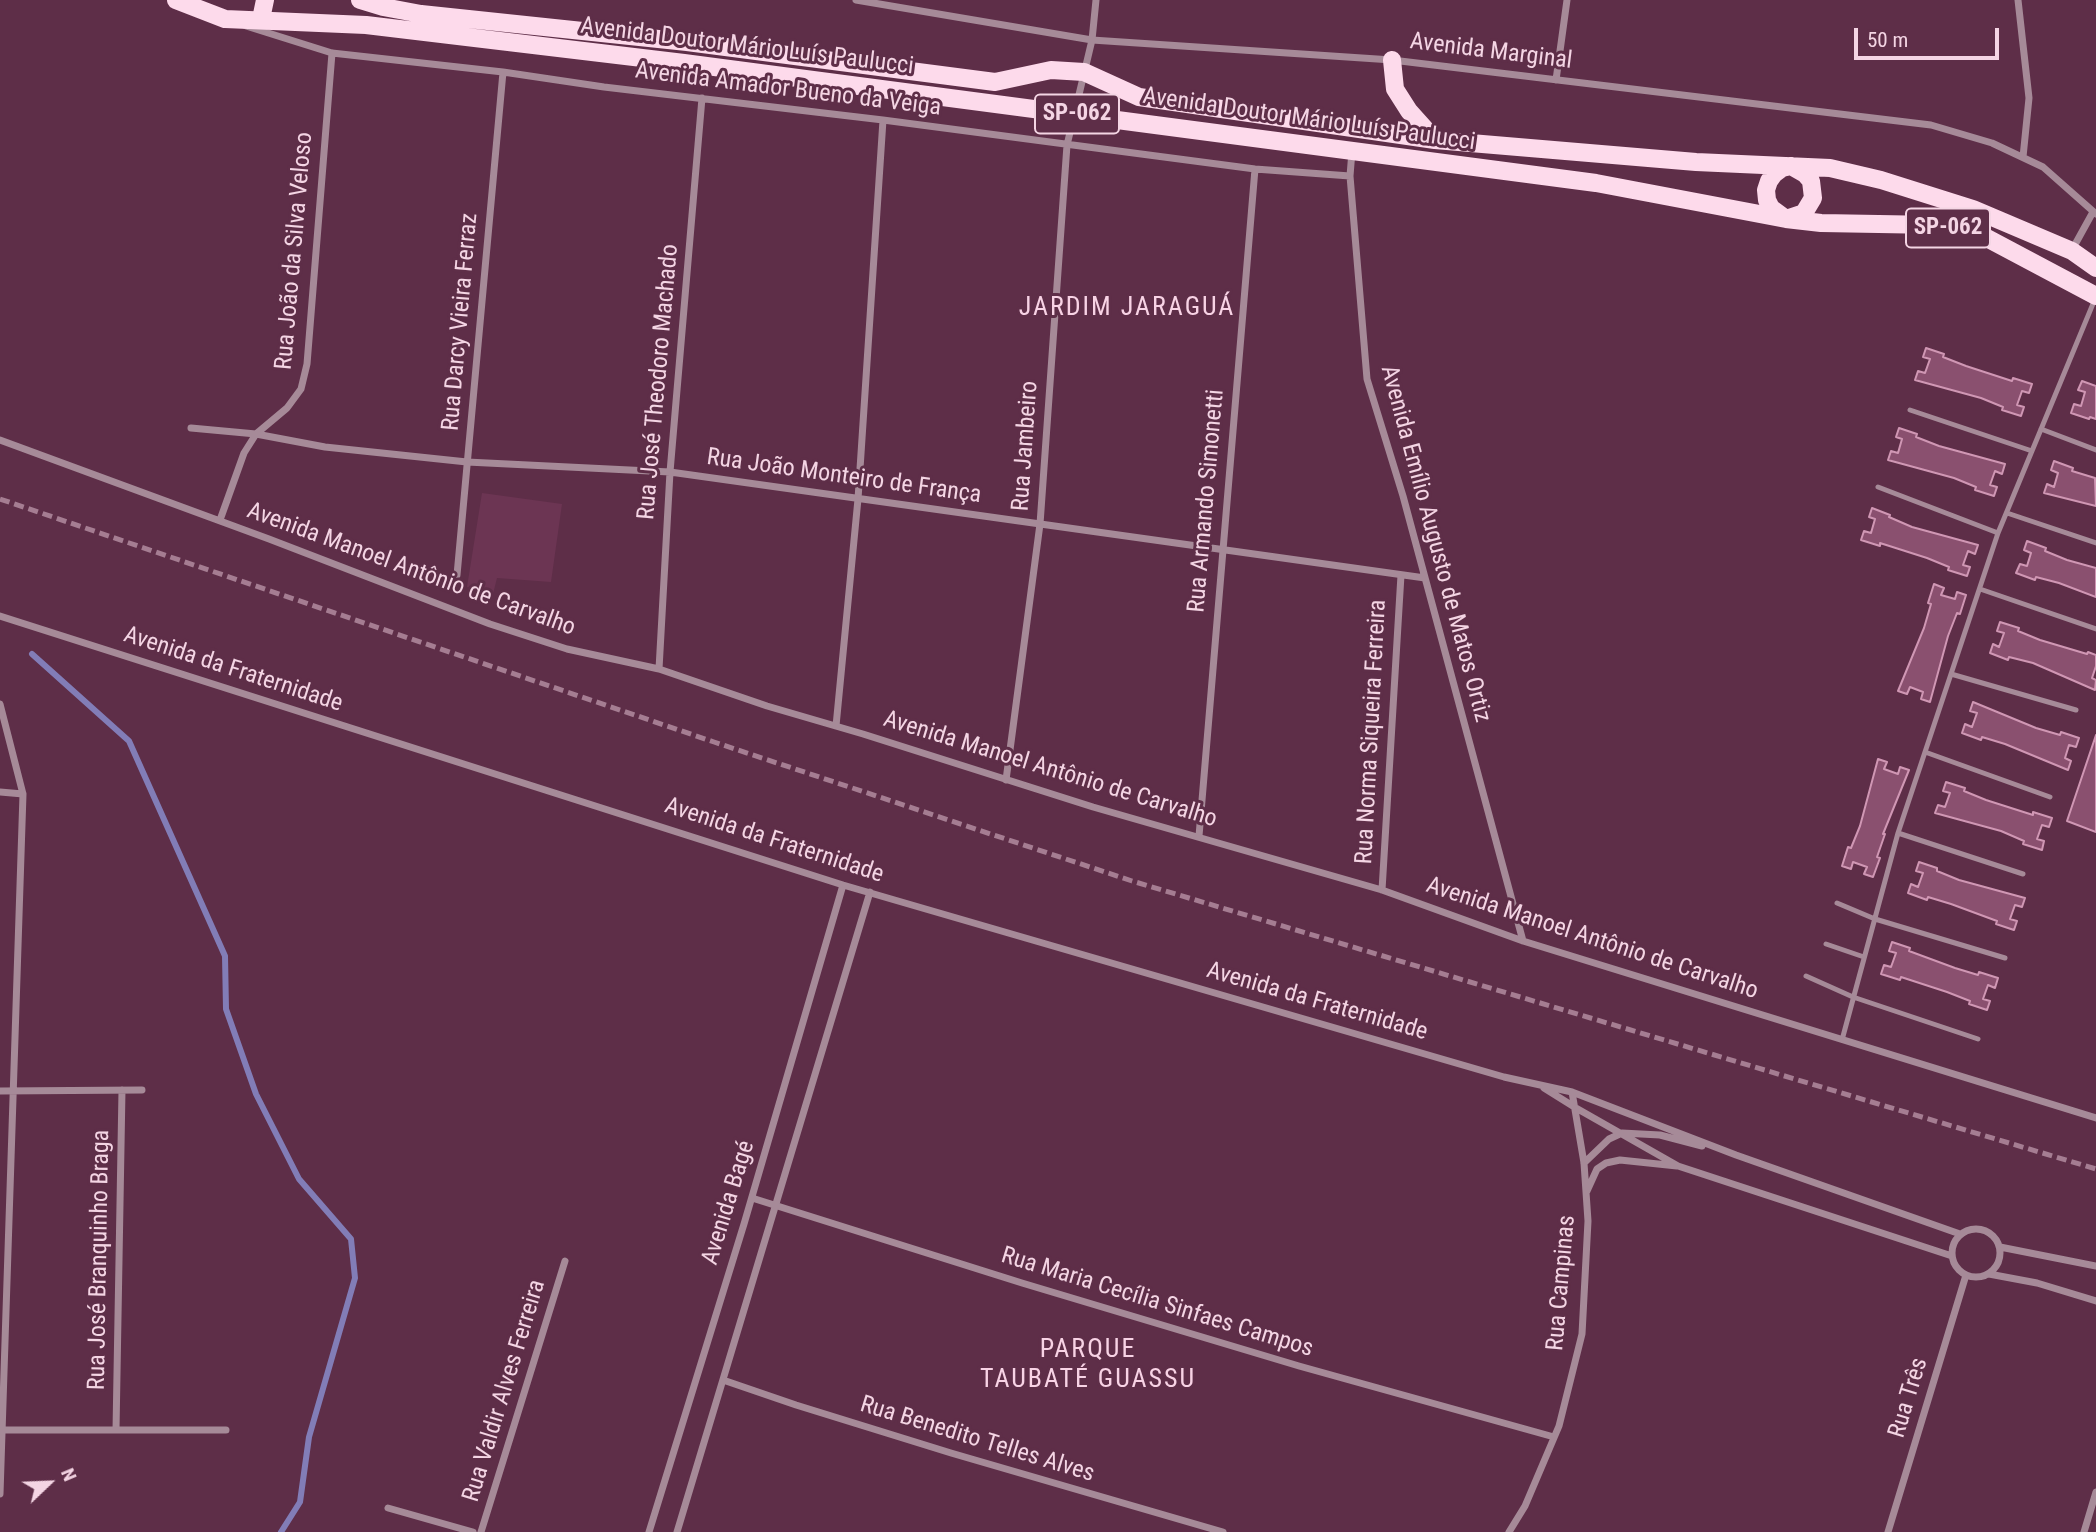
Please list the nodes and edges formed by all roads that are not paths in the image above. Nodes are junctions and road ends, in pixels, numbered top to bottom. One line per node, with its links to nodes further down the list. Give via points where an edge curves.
1 (176, 0): 9 (main road, SP-062)
2 (265, 0): 10 (main road)
3 (360, 0): 8 (main road, SP-062)
4 (856, 0): 11 (street, Avenida Marginal)
5 (1096, 0): 11 (street, Rua Jambeiro)
6 (1567, 0): 16 (street)
7 (2018, 0): 23 (street, via 2029,98)
8 (391, 4): 15 (main road, Avenida Doutor Mário Luís Paulucci / SP-062, via 421,14 995,82 1051,70)
9 (225, 19): 10 (main road, SP-062); 12 (street, Avenida Amador Bueno da Veiga)
10 (261, 19): 18 (main road, Avenida Doutor Mário Luís Paulucci / SP-062, via 366,25)
11 (1092, 40): 13 (street, Avenida Marginal); 15 (street, Rua Jambeiro)
12 (332, 53): 14 (street, Avenida Amador Bueno da Veiga); 35 (street, Rua João da Silva Veloso, via 307,364 301,389)
13 (1392, 60): 16 (street, Avenida Marginal); 20 (main road, via 1395,89)
14 (503, 72): 17 (street, Avenida Amador Bueno da Veiga); 39 (street, Rua Darcy Vieira Ferraz)
15 (1084, 72): 18 (street, Rua Jambeiro); 20 (main road, Avenida Doutor Mário Luís Paulucci / SP-062, via 1139,97)
16 (1556, 80): 23 (street, Avenida Marginal, via 1931,125)
17 (702, 98): 19 (street, Avenida Amador Bueno da Veiga); 40 (street, Rua José Theodoro Machado)
18 (1073, 114): 21 (street, Rua Jambeiro); 22 (main road, Avenida Doutor Mário Luís Paulucci / SP-062)
19 (883, 120): 21 (street, Avenida Amador Bueno da Veiga); 42 (street)
20 (1435, 140): 24 (main road, Avenida Doutor Mário Luís Paulucci / SP-062)
21 (1067, 145): 25 (street, Avenida Amador Bueno da Veiga); 45 (street, Rua Jambeiro)
22 (1352, 150): 26 (street, Avenida Emílio Augusto de Matos Ortiz); 28 (main road, Avenida Doutor Mário Luís Paulucci / SP-062, via 1596,183)
23 (2023, 157): 27 (street, Avenida Marginal, via 2043,167)
24 (1791, 166): 28 (main road, via 1774,174 1766,190 1771,208); 28 (main road, via 1811,181 1813,198 1804,213); 29 (main road, SP-062, via 1830,168 1881,180 1973,209)
25 (1255, 169): 26 (street, Avenida Amador Bueno da Veiga); 48 (street, Rua Armando Simonetti)
26 (1350, 176): 51 (street, Avenida Emílio Augusto de Matos Ortiz, via 1367,379)
27 (2094, 213): 29 (street)
28 (1786, 219): 31 (main road, SP-062, via 1936,225 1983,236)
29 (2072, 251): 30 (main road, SP-062)
30 (2096, 268)
31 (2096, 296): 34 (lane)
32 (1910, 410): 38 (lane)
33 (191, 428): 35 (street, Rua João Monteiro de França)
34 (2041, 429): 37 (lane); 38 (lane)
35 (256, 435): 39 (street, Rua João Monteiro de França); 44 (street, via 244,453)
36 (0, 440): 44 (street, Avenida Manoel Antônio de Carvalho)
37 (2096, 450)
38 (2032, 451): 43 (lane)
39 (467, 462): 40 (street, Rua João Monteiro de França); 49 (street, Rua Darcy Vieira Ferraz)
40 (670, 472): 42 (street, Rua João Monteiro de França); 55 (street, Rua José Theodoro Machado)
41 (1878, 487): 46 (lane)
42 (858, 499): 45 (street, Rua João Monteiro de França); 59 (street)
43 (2007, 513): 46 (lane); 47 (lane)
44 (220, 520): 55 (street, Avenida Manoel Antônio de Carvalho, via 490,624 567,649)
45 (1040, 524): 48 (street, Rua João Monteiro de França); 61 (street, Rua Jambeiro)
46 (1998, 534): 52 (lane)
47 (2096, 543)
48 (1222, 550): 50 (street, Rua João Monteiro de França); 66 (street, Rua Armando Simonetti)
49 (457, 575)
50 (1401, 575): 51 (street, Rua João Monteiro de França); 69 (street, Rua Norma Siqueira Ferreira)
51 (1425, 578): 73 (street, Avenida Emílio Augusto de Matos Ortiz)
52 (1980, 589): 54 (lane); 56 (lane)
53 (0, 616): 68 (street, Avenida da Fraternidade)
54 (2096, 629)
55 (659, 669): 59 (street, Avenida Manoel Antônio de Carvalho)
56 (1951, 674): 58 (lane); 60 (lane)
57 (0, 704): 63 (street)
58 (2076, 710)
59 (836, 726): 61 (street, Avenida Manoel Antônio de Carvalho)
60 (1925, 752): 64 (lane); 65 (lane)
61 (1006, 780): 66 (street, Avenida Manoel Antônio de Carvalho)
62 (0, 792): 63 (street)
63 (23, 794): 85 (street)
64 (2050, 797)
65 (1898, 833): 67 (lane); 72 (lane)
66 (1199, 835): 69 (street, Avenida Manoel Antônio de Carvalho)
67 (2023, 874)
68 (843, 885): 70 (street, Avenida da Fraternidade); 94 (street, Avenida Bagé)
69 (1382, 890): 73 (street, Avenida Manoel Antônio de Carvalho)
70 (870, 892): 81 (street, Avenida da Fraternidade); 95 (street, Avenida Bagé)
71 (1837, 904): 72 (lane)
72 (1874, 919): 75 (lane); 76 (lane)
73 (1523, 941): 79 (street, Avenida Manoel Antônio de Carvalho)
74 (1826, 944): 75 (lane)
75 (1864, 957): 78 (lane)
76 (2005, 958)
77 (1806, 976): 78 (lane)
78 (1853, 997): 79 (lane); 80 (lane)
79 (1842, 1040): 88 (street, Avenida Manoel Antônio de Carvalho)
80 (1978, 1040)
81 (1541, 1086): 86 (street, Avenida da Fraternidade); 87 (street, Avenida da Fraternidade)
82 (122, 1090): 83 (street); 85 (street); 106 (street, Rua José Branquinho Braga)
83 (142, 1090)
84 (0, 1091): 85 (street)
85 (15, 1091): 105 (street)
86 (1572, 1092): 87 (street, Rua Campinas); 90 (street, Avenida da Fraternidade)
87 (1576, 1108): 89 (street, Avenida da Fraternidade); 91 (street, Rua Campinas)
88 (2096, 1118)
89 (1622, 1133): 90 (street, via 1660,1135); 91 (street); 92 (street, Avenida da Fraternidade)
90 (1736, 1155): 96 (street, Avenida da Fraternidade)
91 (1584, 1163): 93 (street, Rua Campinas)
92 (1678, 1166): 93 (street, Rua Campinas, via 1620,1160 1606,1163 1597,1169); 98 (street, Avenida da Fraternidade)
93 (1586, 1192): 108 (street, Rua Campinas, via 1582,1334)
94 (752, 1198): 95 (street, Rua Maria Cecília Sinfaes Campos); 114 (street, Avenida Bagé)
95 (774, 1205): 104 (street, Avenida Bagé); 108 (street, Rua Maria Cecília Sinfaes Campos, via 1286,1362)
96 (1960, 1234): 97 (street, Avenida da Fraternidade, via 1984,1229); 98 (street)
97 (2000, 1247): 100 (street, Avenida da Fraternidade); 101 (street, via 1999,1263)
98 (1952, 1256): 102 (street)
99 (565, 1261): 113 (street, Rua Valdir Alves Ferreira)
100 (2096, 1266)
101 (1989, 1274): 102 (street); 103 (street)
102 (1966, 1275): 118 (street, Rua Três)
103 (2096, 1301)
104 (723, 1380): 115 (street, Avenida Bagé); 116 (street, Rua Benedito Telles Alves, via 925,1446)
105 (1, 1430): 106 (street); 110 (street)
106 (116, 1430): 107 (street)
107 (226, 1430)
108 (1554, 1437): 117 (street, Rua Campinas)
109 (2096, 1492): 119 (street)
110 (0, 1494)
111 (388, 1508): 112 (street)
112 (473, 1532)
113 (481, 1532)
114 (649, 1532)
115 (677, 1532)
116 (1223, 1532)
117 (1509, 1532)
118 (1888, 1532)
119 (2084, 1532)

